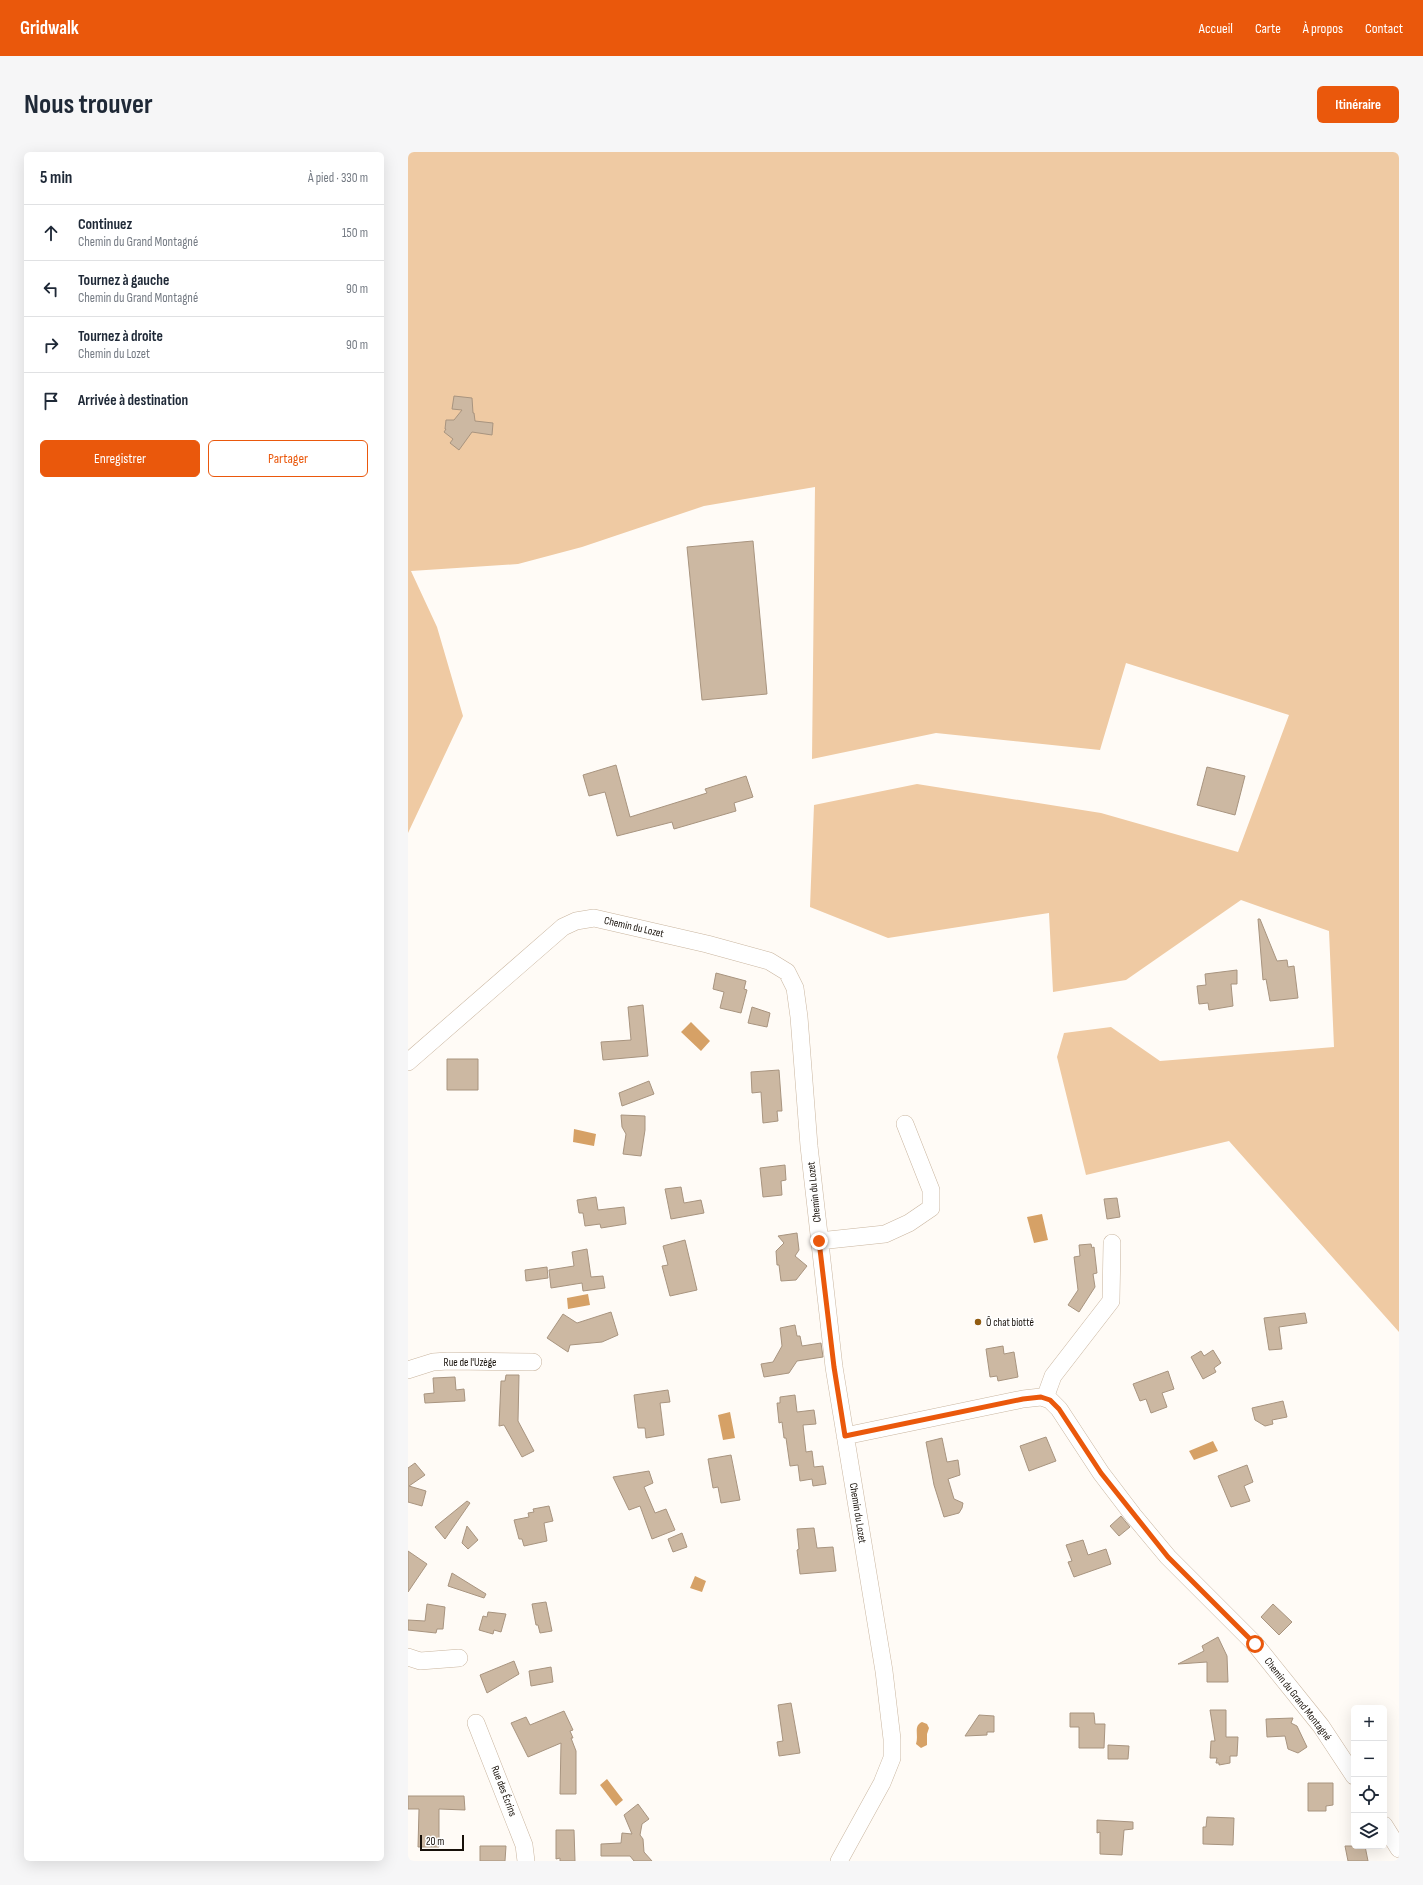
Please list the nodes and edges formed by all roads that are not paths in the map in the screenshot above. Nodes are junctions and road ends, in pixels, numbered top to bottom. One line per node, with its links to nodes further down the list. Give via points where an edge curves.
1 (408, 1062): 3 (street, Chemin du Lozet, via 563,927 576,921 594,918 769,960 787,972 795,988 798,1002)
2 (905, 1124): 3 (street, via 930,1190 931,1208 909,1223 885,1234)
3 (819, 1241): 8 (street, Chemin du Lozet)
4 (1112, 1243): 7 (street, via 1111,1301 1053,1376)
5 (533, 1362): 6 (street, Rue de l'Uzège, via 448,1361 433,1362)
6 (408, 1370)
7 (1045, 1398): 8 (street, via 1023,1399); 12 (street, Chemin du Grand Montagné, via 1059,1409 1101,1473 1168,1557 1255,1644 1290,1686)
8 (845, 1436): 16 (street, Chemin du Lozet, via 884,1671 892,1758 882,1783)
9 (408, 1657): 10 (street, via 420,1661)
10 (459, 1658)
11 (476, 1723): 15 (street, Rue des Écrins, via 524,1845)
12 (1351, 1771)
13 (1387, 1830): 14 (street)
14 (1399, 1849)
15 (526, 1861)
16 (839, 1861)

